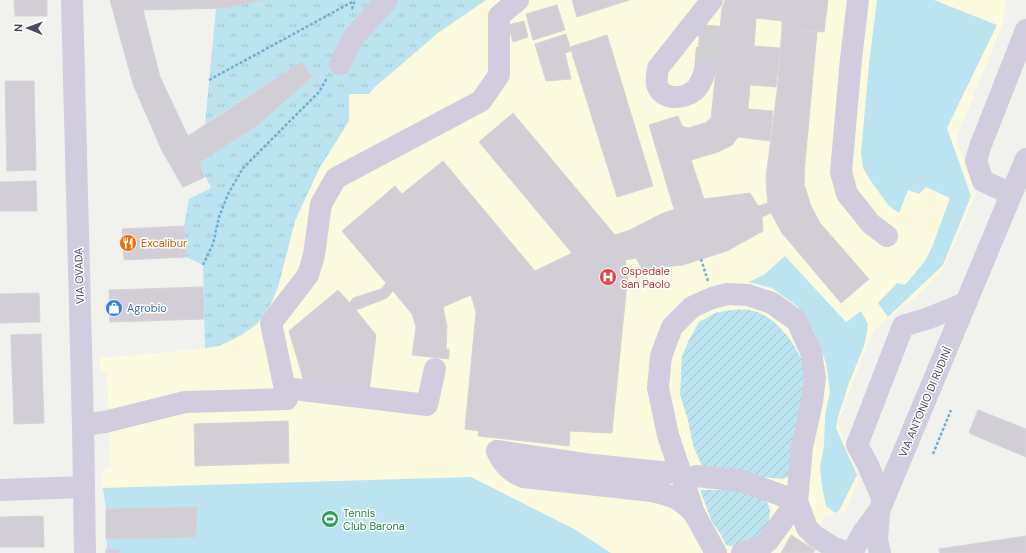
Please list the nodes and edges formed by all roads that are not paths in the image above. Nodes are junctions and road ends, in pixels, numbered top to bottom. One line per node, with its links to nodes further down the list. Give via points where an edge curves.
1 (72, 0): 16 (street, VIA OVADA)
2 (387, 0): 9 (street, via 352,38)
3 (518, 0): 15 (street, via 499,16 499,75 481,101 336,178 321,204 314,255 308,275 271,323)
4 (711, 0): 6 (street); 8 (street, via 658,68 656,79 661,91 671,97 687,95 701,83)
5 (858, 0): 12 (street, via 841,172 847,194 871,224)
6 (709, 25)
7 (1026, 30): 11 (street, via 976,161 983,181)
8 (705, 70)
9 (333, 71)
10 (1026, 159): 11 (street, VIA ANTONIO DI RUDINÌ)
11 (1011, 194): 13 (street, VIA ANTONIO DI RUDINÌ)
12 (887, 236)
13 (966, 303): 22 (street, VIA ANTONIO DI RUDINÌ); 22 (street, VIA ANTONIO DI RUDINÌ, via 903,326 857,445 868,466)
14 (435, 369): 15 (street, via 427,405)
15 (285, 388): 16 (street, via 288,398 185,402 109,422)
16 (83, 425): 19 (street, VIA OVADA)
17 (670, 473): 23 (street, via 584,464 497,450 503,462 514,473 523,477 652,491 673,496)
18 (696, 476): 21 (street, via 742,480)
19 (84, 487): 20 (street); 24 (street, VIA OVADA)
20 (0, 490)
21 (797, 501): 23 (street, via 802,447 815,378 811,352 797,321 772,303 748,295 727,294 692,307 672,327 661,356 658,388 668,435); 26 (street, via 768,541 758,549); 27 (street, via 807,528 815,536 834,548)
22 (881, 506): 27 (street, VIA ANTONIO DI RUDINÌ); 28 (street, VIA ANTONIO DI RUDINÌ, via 877,540)
23 (694, 513): 25 (street)
24 (85, 553)
25 (716, 553)
26 (742, 553)
27 (852, 553)
28 (880, 553)

